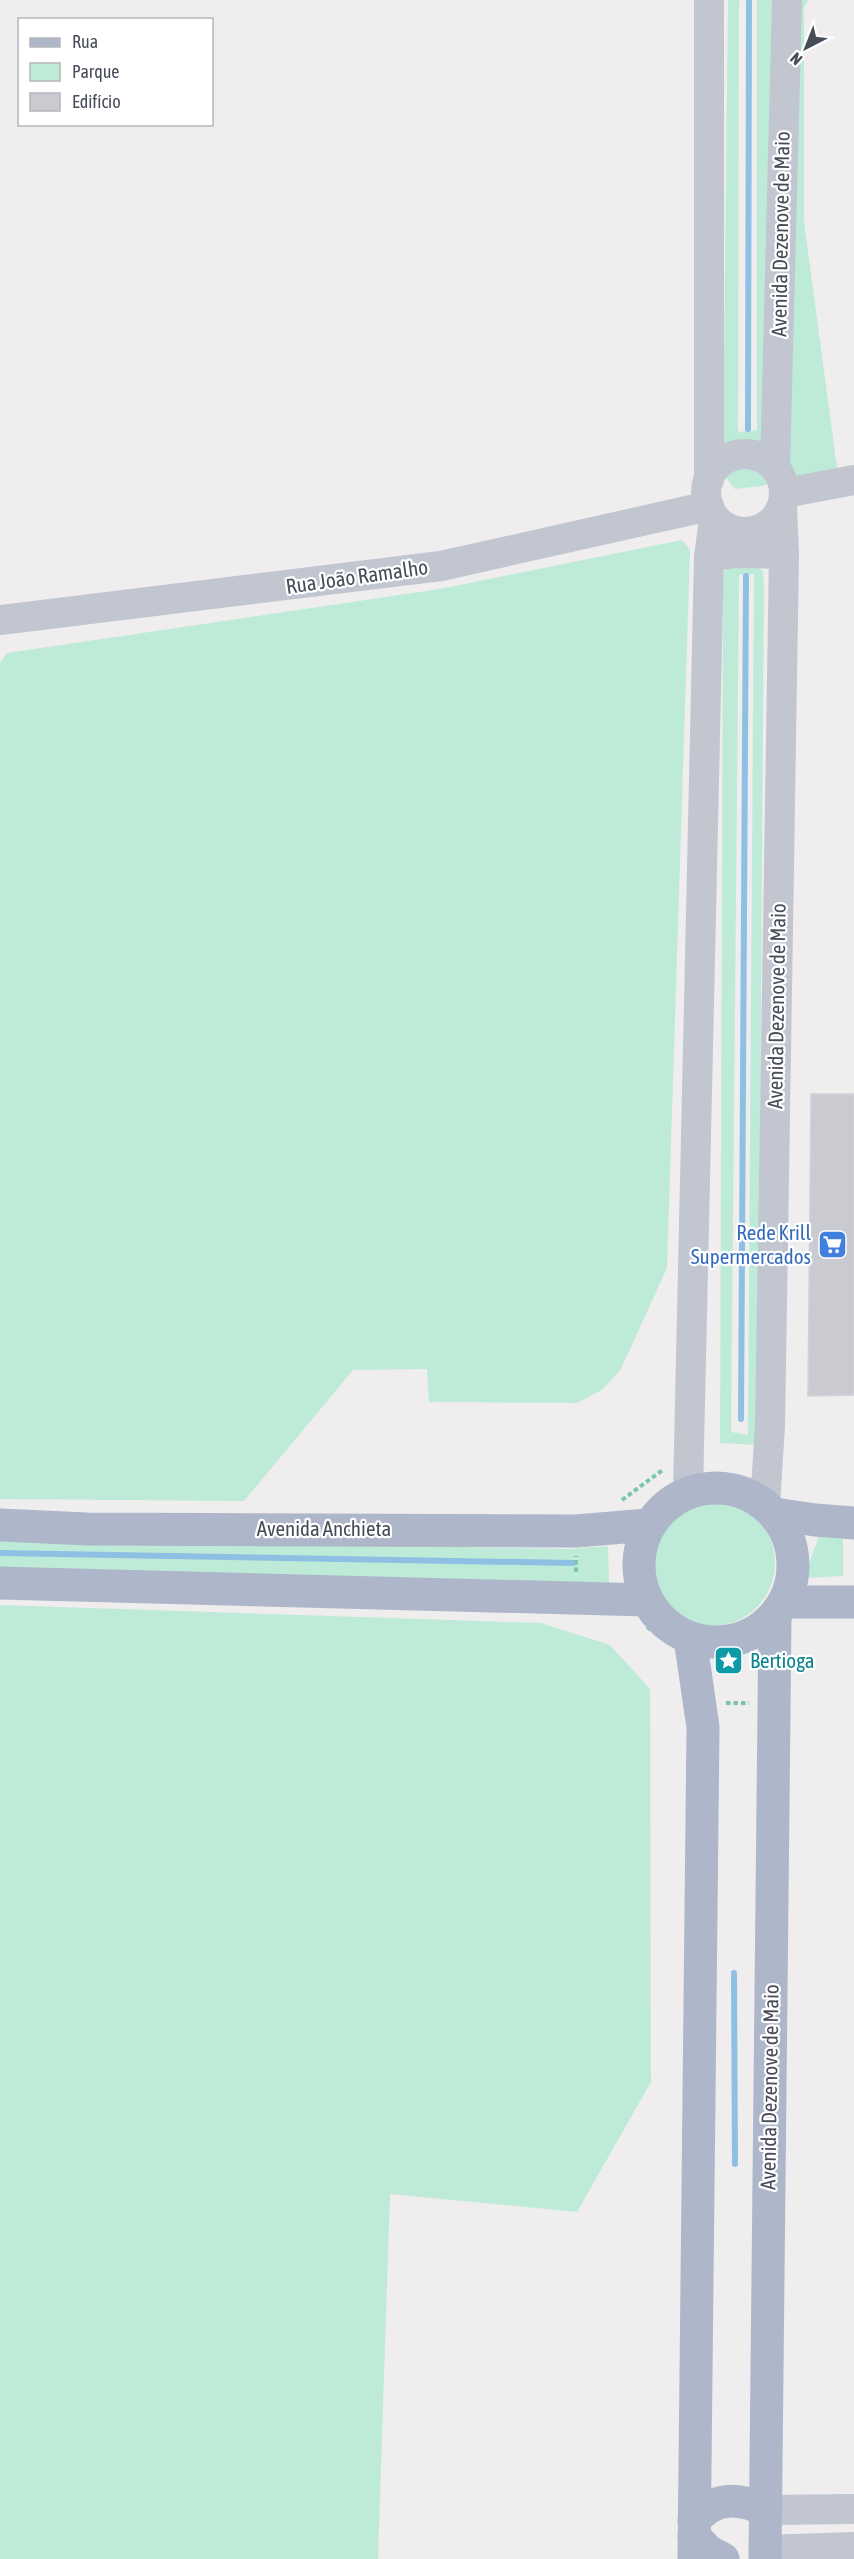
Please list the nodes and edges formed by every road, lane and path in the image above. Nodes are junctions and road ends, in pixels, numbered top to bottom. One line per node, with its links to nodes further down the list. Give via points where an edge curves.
1 (709, 0): 5 (street)
2 (787, 0): 4 (street, Avenida Dezenove de Maio)
3 (854, 480): 4 (street)
4 (781, 489): 5 (street, via 776,518 753,531 739,532); 5 (street, via 765,459 739,455 720,463); 6 (street, Avenida Dezenove de Maio)
5 (711, 502): 7 (street); 8 (street, Rua João Ramalho, via 441,566)
6 (783, 554): 7 (street); 10 (street, Avenida Dezenove de Maio)
7 (709, 557): 9 (street)
8 (4, 625)
9 (688, 1492): 10 (main road, via 728,1488 748,1494); 13 (main road, via 665,1505)
10 (770, 1509): 11 (main road, via 815,1521); 17 (main road, via 787,1534 793,1557 792,1580)
11 (854, 1523)
12 (0, 1525): 13 (main road, Avenida Anchieta, via 87,1529 576,1531)
13 (648, 1525): 15 (main road, via 640,1549 639,1575)
14 (0, 1583): 15 (main road)
15 (647, 1600): 18 (main road, via 665,1623)
16 (854, 1602): 17 (main road)
17 (779, 1609): 18 (main road, via 761,1628 745,1637 727,1642); 20 (main road, Avenida Dezenove de Maio)
18 (690, 1638): 21 (main road, via 703,1727)
19 (854, 2509): 20 (street)
20 (766, 2510): 21 (main road, via 728,2499 712,2505); 23 (main road, Avenida Dezenove de Maio)
21 (694, 2539): 24 (main road)
22 (854, 2547): 23 (street)
23 (755, 2556)
24 (723, 2559)

